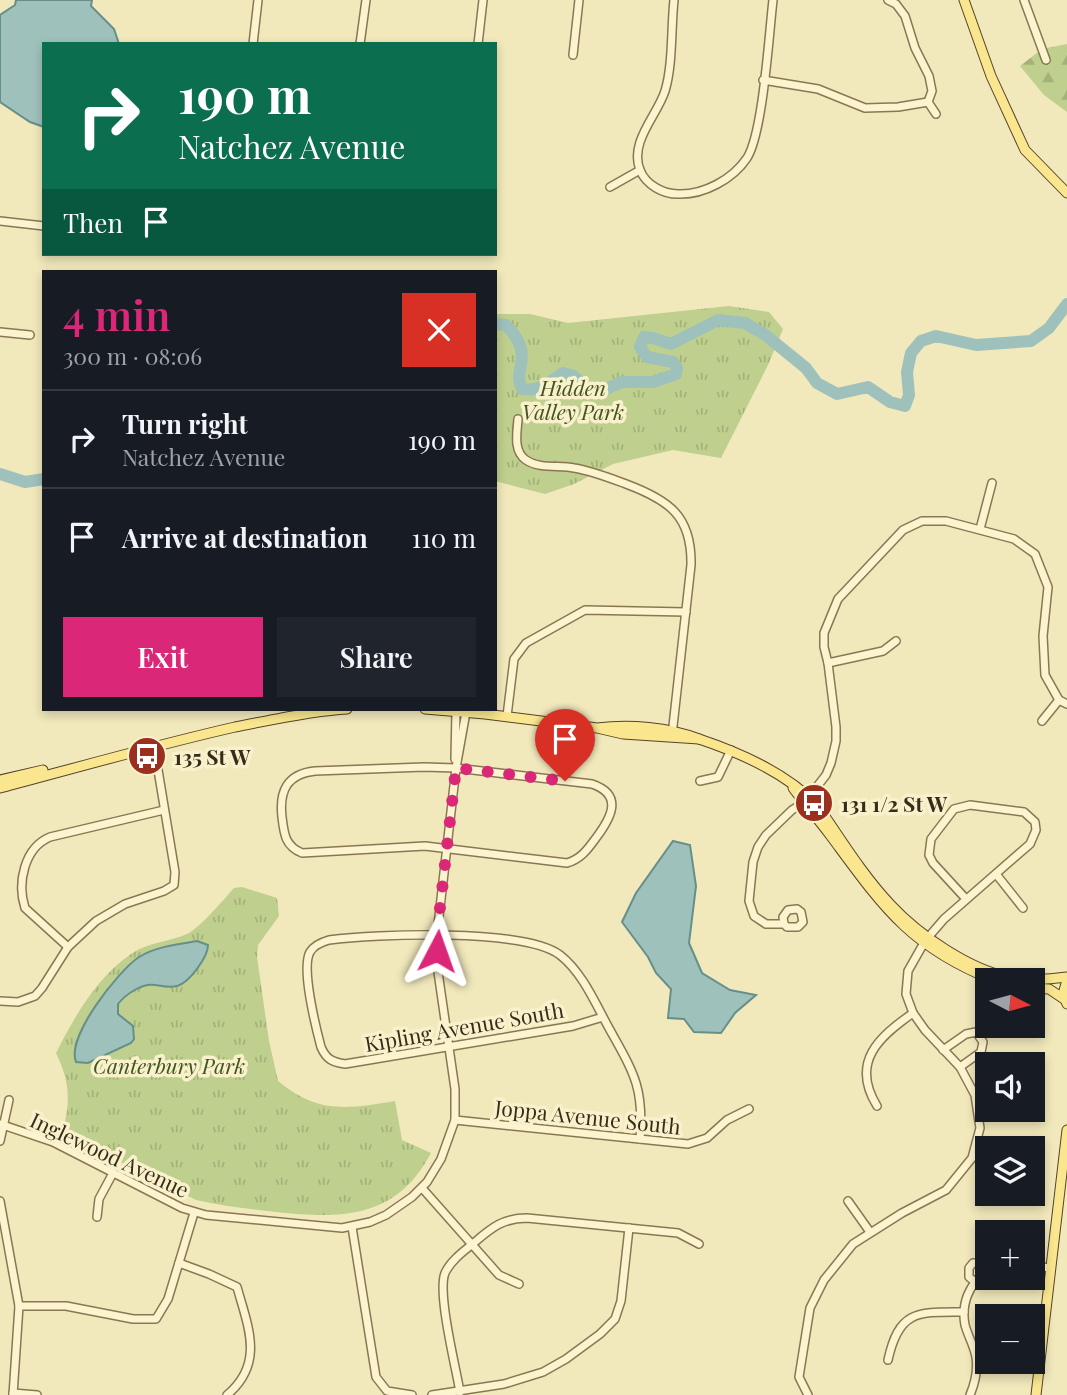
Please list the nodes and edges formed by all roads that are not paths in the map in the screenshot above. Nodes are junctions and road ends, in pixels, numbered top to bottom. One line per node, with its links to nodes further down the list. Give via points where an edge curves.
1 (258, 0): 10 (street)
2 (366, 0): 11 (street)
3 (483, 0): 12 (street)
4 (579, 0): 13 (street)
5 (674, 0): 18 (street, via 666,89 639,143)
6 (773, 0): 15 (street)
7 (888, 0): 16 (street, via 905,16 929,75 932,91)
8 (964, 0): 20 (main road, via 991,76 1025,150)
9 (1024, 0): 14 (street)
10 (253, 42)
11 (360, 42)
12 (478, 42)
13 (573, 55)
14 (1046, 60)
15 (763, 80): 16 (street, via 818,89 865,108); 18 (street, via 757,128 747,157 728,178 692,194 666,194)
16 (928, 102): 17 (street)
17 (936, 114)
18 (640, 170): 19 (street)
19 (610, 187)
20 (1067, 193)
21 (0, 221): 22 (street)
22 (42, 226)
23 (0, 332): 24 (street)
24 (30, 335)
25 (518, 419): 28 (street, via 517,445 526,460 603,476 650,493 674,509 691,548)
26 (992, 483): 27 (street)
27 (980, 529): 30 (street, via 922,521 903,530 838,599 824,633); 31 (street, via 1014,539 1035,554 1048,587 1045,676)
28 (686, 612): 35 (street, via 584,610 526,643 514,659); 37 (street)
29 (896, 641): 30 (street, via 883,651)
30 (828, 663): 45 (street, via 836,741 826,775)
31 (1063, 702): 36 (street)
32 (332, 711): 38 (main road)
33 (449, 711): 34 (main road)
34 (461, 712): 35 (main road); 40 (street, Inglewood Avenue, via 454,738)
35 (507, 716): 37 (main road, via 624,734)
36 (1042, 721)
37 (672, 735): 39 (main road)
38 (154, 746): 41 (main road); 46 (street)
39 (731, 750): 43 (street, via 718,776); 45 (main road, via 756,761)
40 (456, 768): 47 (street, Inglewood Avenue); 47 (street, via 598,786 612,807 608,822 580,858 567,863); 47 (street, via 305,772 284,787 280,803 288,844 302,853)
41 (65, 769): 42 (main road); 44 (main road)
42 (0, 780)
43 (700, 781)
44 (0, 788)
45 (807, 800): 51 (street, via 766,835 753,862 750,909 760,922); 53 (main road, via 873,895)
46 (164, 810): 54 (street, via 174,885 107,913); 54 (street, via 50,837 34,847 26,861 25,908)
47 (447, 848): 52 (street, Inglewood Avenue)
48 (996, 874): 49 (street); 49 (street, via 1030,844 1036,830 1030,817 1019,810 970,805 954,809 931,838 929,855); 50 (street)
49 (966, 899): 53 (street)
50 (1023, 908)
51 (783, 924)
52 (437, 934): 63 (street, via 550,949 576,972); 64 (street, Inglewood Avenue); 64 (street, Kipling Avenue South, via 329,940 311,951 307,969 318,1034 331,1061 345,1064)
53 (926, 940): 55 (main road); 61 (street, via 908,971 906,994)
54 (68, 947): 59 (street, via 35,996 18,1002)
55 (980, 968)
56 (1067, 979): 57 (main road); 60 (main road)
57 (1045, 980)
58 (1045, 989): 60 (main road)
59 (0, 1001)
60 (1065, 1002): 62 (main road)
61 (913, 1013): 65 (street); 68 (street, via 883,1035 871,1054 865,1079)
62 (1067, 1013)
63 (603, 1017): 64 (street, Kipling Avenue South); 73 (street, via 637,1080 642,1105)
64 (449, 1047): 70 (street, Inglewood Avenue)
65 (943, 1050): 66 (street); 66 (street, via 976,1032 984,1042 981,1052)
66 (960, 1067): 83 (street, via 975,1096 980,1128 972,1158 946,1190)
67 (9, 1100): 71 (street, Inglewood Avenue)
68 (877, 1106)
69 (750, 1109): 73 (street, Joppa Avenue South, via 727,1119 698,1142)
70 (455, 1120): 73 (street, Joppa Avenue South); 76 (street, Inglewood Avenue, via 442,1159)
71 (1, 1125): 74 (street); 75 (street, Inglewood Avenue, via 53,1142)
72 (1067, 1130): 89 (main road)
73 (640, 1139)
74 (0, 1141)
75 (113, 1173): 79 (street, Inglewood Avenue); 80 (street, via 99,1199)
76 (422, 1188): 81 (street, Inglewood Avenue, via 386,1215); 84 (street)
77 (0, 1201): 92 (street)
78 (848, 1201): 83 (street)
79 (194, 1213): 81 (street, Inglewood Avenue, via 299,1226); 86 (street)
80 (97, 1217)
81 (352, 1227): 99 (street, via 376,1377 387,1391)
82 (629, 1228): 84 (street, via 515,1218 498,1223); 85 (street, via 678,1233); 95 (street, via 615,1319 542,1372)
83 (870, 1232): 101 (street, via 832,1268 810,1308 799,1377)
84 (471, 1244): 91 (street, via 499,1276); 95 (street, via 454,1260 443,1283)
85 (699, 1244)
86 (179, 1263): 92 (street, via 168,1299 156,1319 133,1320 66,1306); 96 (street, via 237,1287 251,1348)
87 (975, 1263): 90 (street, via 969,1268 969,1277)
88 (1045, 1267): 89 (street)
89 (1050, 1268): 103 (main road)
90 (975, 1282): 93 (street)
91 (519, 1284)
92 (19, 1306): 97 (street)
93 (964, 1312): 94 (street, via 928,1312 909,1319 896,1332); 102 (street, via 977,1363)
94 (888, 1360)
95 (460, 1392): 100 (street)
96 (233, 1393)
97 (13, 1394): 98 (street)
98 (37, 1395)
99 (412, 1395)
100 (432, 1395)
101 (808, 1395)
102 (970, 1395)
103 (1036, 1395)

